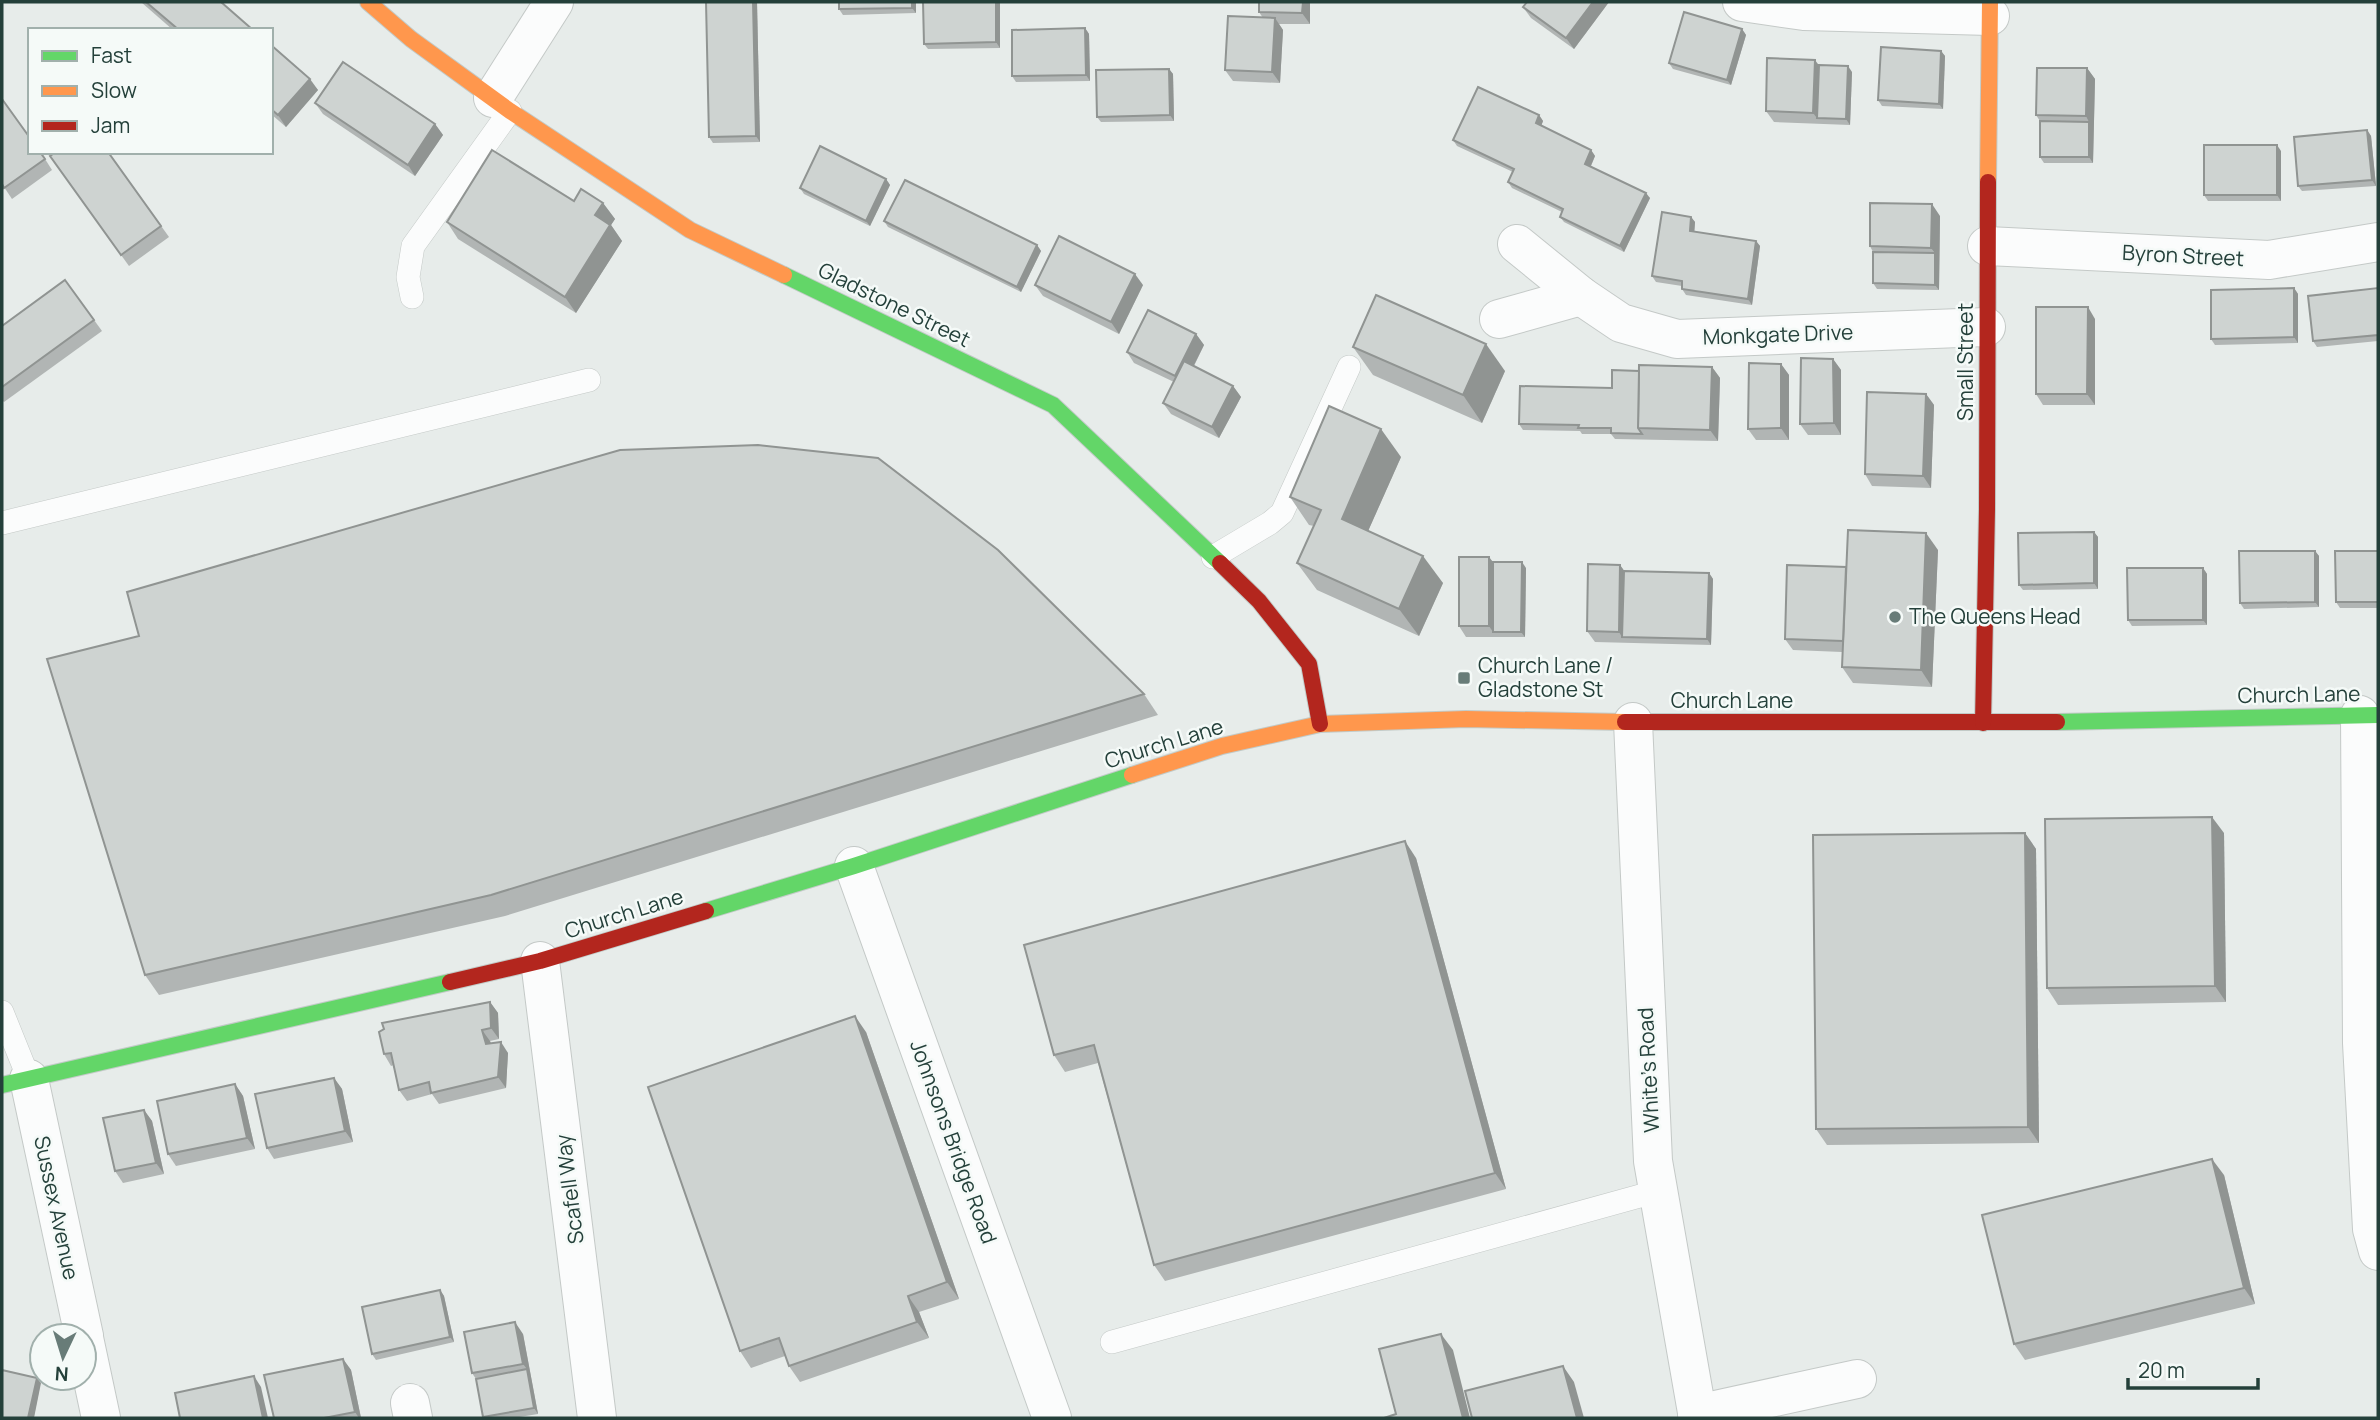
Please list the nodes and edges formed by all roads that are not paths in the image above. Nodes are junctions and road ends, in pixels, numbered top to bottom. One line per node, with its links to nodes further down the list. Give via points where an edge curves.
1 (368, 2): 5 (main road, Gladstone Street)
2 (554, 2): 5 (street)
3 (1742, 2): 4 (street, via 1804,11)
4 (1990, 9): 8 (main road, Small Street)
5 (501, 104): 10 (lane, via 413,246 408,277); 16 (main road, Gladstone Street, via 690,230 1053,405)
6 (2378, 242): 8 (street, Byron Street, via 2269,260)
7 (1517, 244): 9 (street, Monkgate Drive)
8 (1987, 246): 12 (main road, Small Street)
9 (1581, 296): 11 (street); 12 (street, Monkgate Drive, via 1621,323 1677,339)
10 (412, 297)
11 (1499, 318)
12 (1986, 327): 19 (main road, Small Street)
13 (1349, 367): 16 (lane, via 1282,513)
14 (589, 380): 15 (lane)
15 (2, 523)
16 (1213, 557): 20 (main road, Gladstone Street, via 1259,601 1309,664)
17 (2369, 715): 19 (main road, Church Lane); 26 (street, via 2362,1043 2372,1229)
18 (1633, 722): 19 (main road, Church Lane); 20 (main road, Church Lane, via 1466,719); 25 (street, White's Road)
19 (1983, 723)
20 (1320, 724): 21 (main road, Church Lane, via 1222,746)
21 (854, 866): 22 (main road, Church Lane); 34 (street, Johnsons Bridge Road)
22 (540, 961): 24 (main road, Church Lane); 33 (street, Scafell Way)
23 (2, 1012): 24 (lane)
24 (15, 1082): 27 (street, Sussex Avenue)
25 (1658, 1191): 28 (lane); 31 (street, White's Road)
26 (2378, 1251)
27 (80, 1322)
28 (1112, 1342)
29 (1857, 1379): 31 (street, White's Road)
30 (96, 1392): 32 (street, Sussex Avenue)
31 (1698, 1416)
32 (101, 1418)
33 (597, 1418)
34 (1052, 1418)

